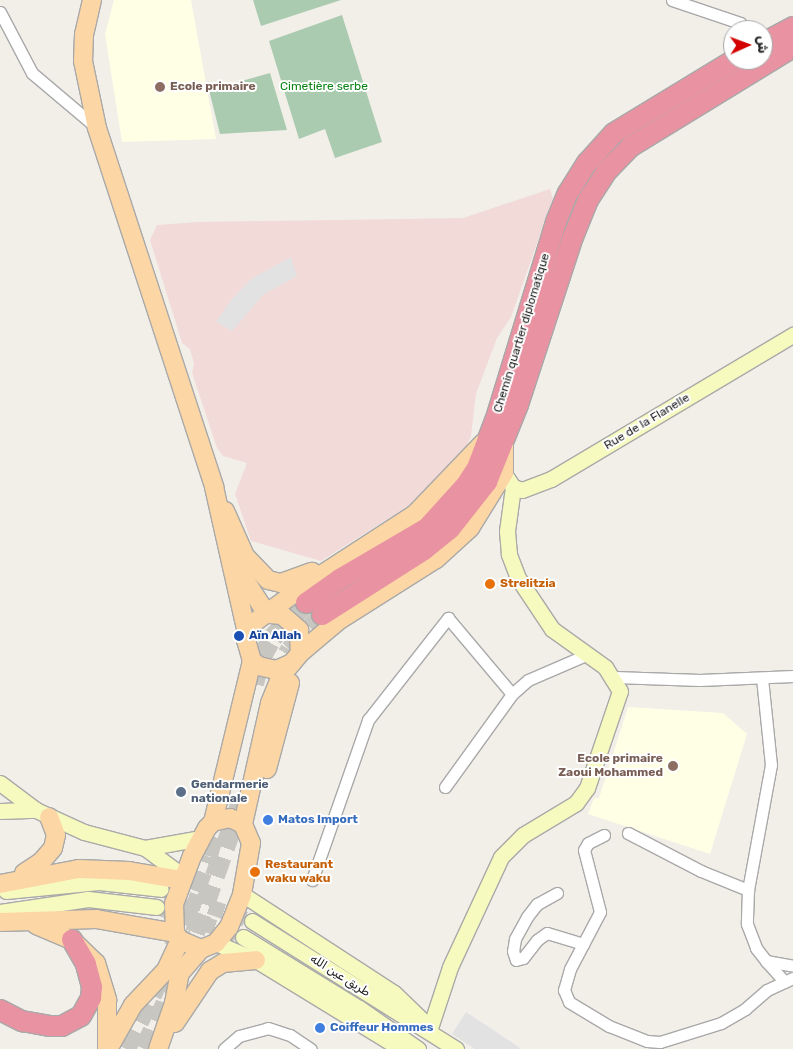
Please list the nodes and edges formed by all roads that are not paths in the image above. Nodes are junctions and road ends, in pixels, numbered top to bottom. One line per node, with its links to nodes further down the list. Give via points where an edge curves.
1 (92, 0): 9 (main road, via 82,61)
2 (672, 0): 4 (street)
3 (0, 12): 9 (street, via 32,73)
4 (731, 20)
5 (793, 27): 6 (highway)
6 (773, 38)
7 (793, 47): 11 (highway, via 630,147 606,172 588,200)
8 (723, 67): 11 (highway, Chemin quartier diplomatique, via 614,133 583,169 568,193 556,222)
9 (97, 128): 13 (main road)
10 (793, 335): 12 (street, Rue de la Flanelle, via 551,479 522,490)
11 (496, 439): 12 (main road); 15 (main road, via 416,514); 16 (highway, Chemin quartier diplomatique, via 466,485 427,528); 18 (highway, via 486,482 450,529)
12 (508, 480): 18 (main road, via 448,550); 20 (street, via 509,554 518,578 552,629)
13 (214, 487): 14 (main road); 15 (main road, via 245,556 268,580 289,581)
14 (222, 533): 17 (main road, via 241,576); 19 (main road)
15 (348, 558): 17 (main road, via 301,588)
16 (306, 603)
17 (269, 614): 19 (main road, via 252,624); 21 (main road, via 282,615 299,630)
18 (323, 624): 21 (main road); 36 (main road, via 287,689)
19 (247, 633): 22 (main road, via 246,648)
20 (588, 654): 24 (street); 26 (street, via 528,680)
21 (296, 658): 22 (main road, via 276,670); 32 (main road, via 281,676 270,703)
22 (252, 661): 31 (main road)
23 (793, 676): 25 (street)
24 (614, 677): 25 (street); 61 (street, via 620,691 586,788 576,803 523,835 501,857 450,967)
25 (762, 678): 42 (street, via 771,765)
26 (512, 694): 28 (street); 39 (street, via 448,618 368,720)
27 (0, 783): 30 (street)
28 (445, 787)
29 (0, 811): 30 (street)
30 (43, 814): 37 (street, via 84,832); 40 (main road, via 56,835 52,848 41,862)
31 (213, 822): 32 (main road, via 230,818); 35 (main road)
32 (243, 824): 36 (main road)
33 (628, 833): 42 (street, via 700,871)
34 (604, 835): 54 (street, via 588,843 584,850 600,912)
35 (201, 838): 37 (street); 38 (main road)
36 (251, 843): 45 (main road)
37 (145, 848): 38 (street)
38 (183, 878): 40 (main road, via 102,869); 51 (main road, via 174,904)
39 (312, 880)
40 (7, 881)
41 (160, 889): 43 (street, via 124,883 80,882)
42 (748, 890): 57 (street, via 747,924)
43 (0, 892)
44 (557, 893): 54 (street, via 537,904 527,917 515,939 513,951 516,960 548,933)
45 (242, 894): 55 (main road, via 229,927); 61 (street, via 394,994 419,1015)
46 (157, 907): 47 (street, via 88,899)
47 (0, 912)
48 (252, 921): 61 (street, طريق عين الله)
49 (0, 922): 50 (main road)
50 (23, 922): 51 (main road, via 118,921); 53 (main road)
51 (178, 936): 55 (main road); 62 (main road, via 166,970 128,1012)
52 (243, 937): 67 (street, طريق عين الله, via 335,992)
53 (72, 940): 60 (highway, via 86,964 92,987 92,998 81,1016 67,1024 51,1026 22,1021); 62 (main road, via 89,953 102,976 107,1000)
54 (583, 944): 59 (street, via 564,990 569,1002 588,1015 647,1041 670,1040 721,1023 745,1009 767,990)
55 (208, 946): 56 (street); 63 (main road, via 180,973)
56 (256, 960): 63 (main road, via 223,963 210,971); 66 (street)
57 (766, 961): 58 (street); 59 (street)
58 (793, 966)
59 (789, 980)
60 (0, 1010)
61 (429, 1031): 68 (street, طريق عين الله)
62 (108, 1049)
63 (159, 1049)
64 (224, 1049): 65 (street, via 239,1036 268,1028 290,1035)
65 (311, 1049)
66 (400, 1049)
67 (418, 1049)
68 (456, 1049)

